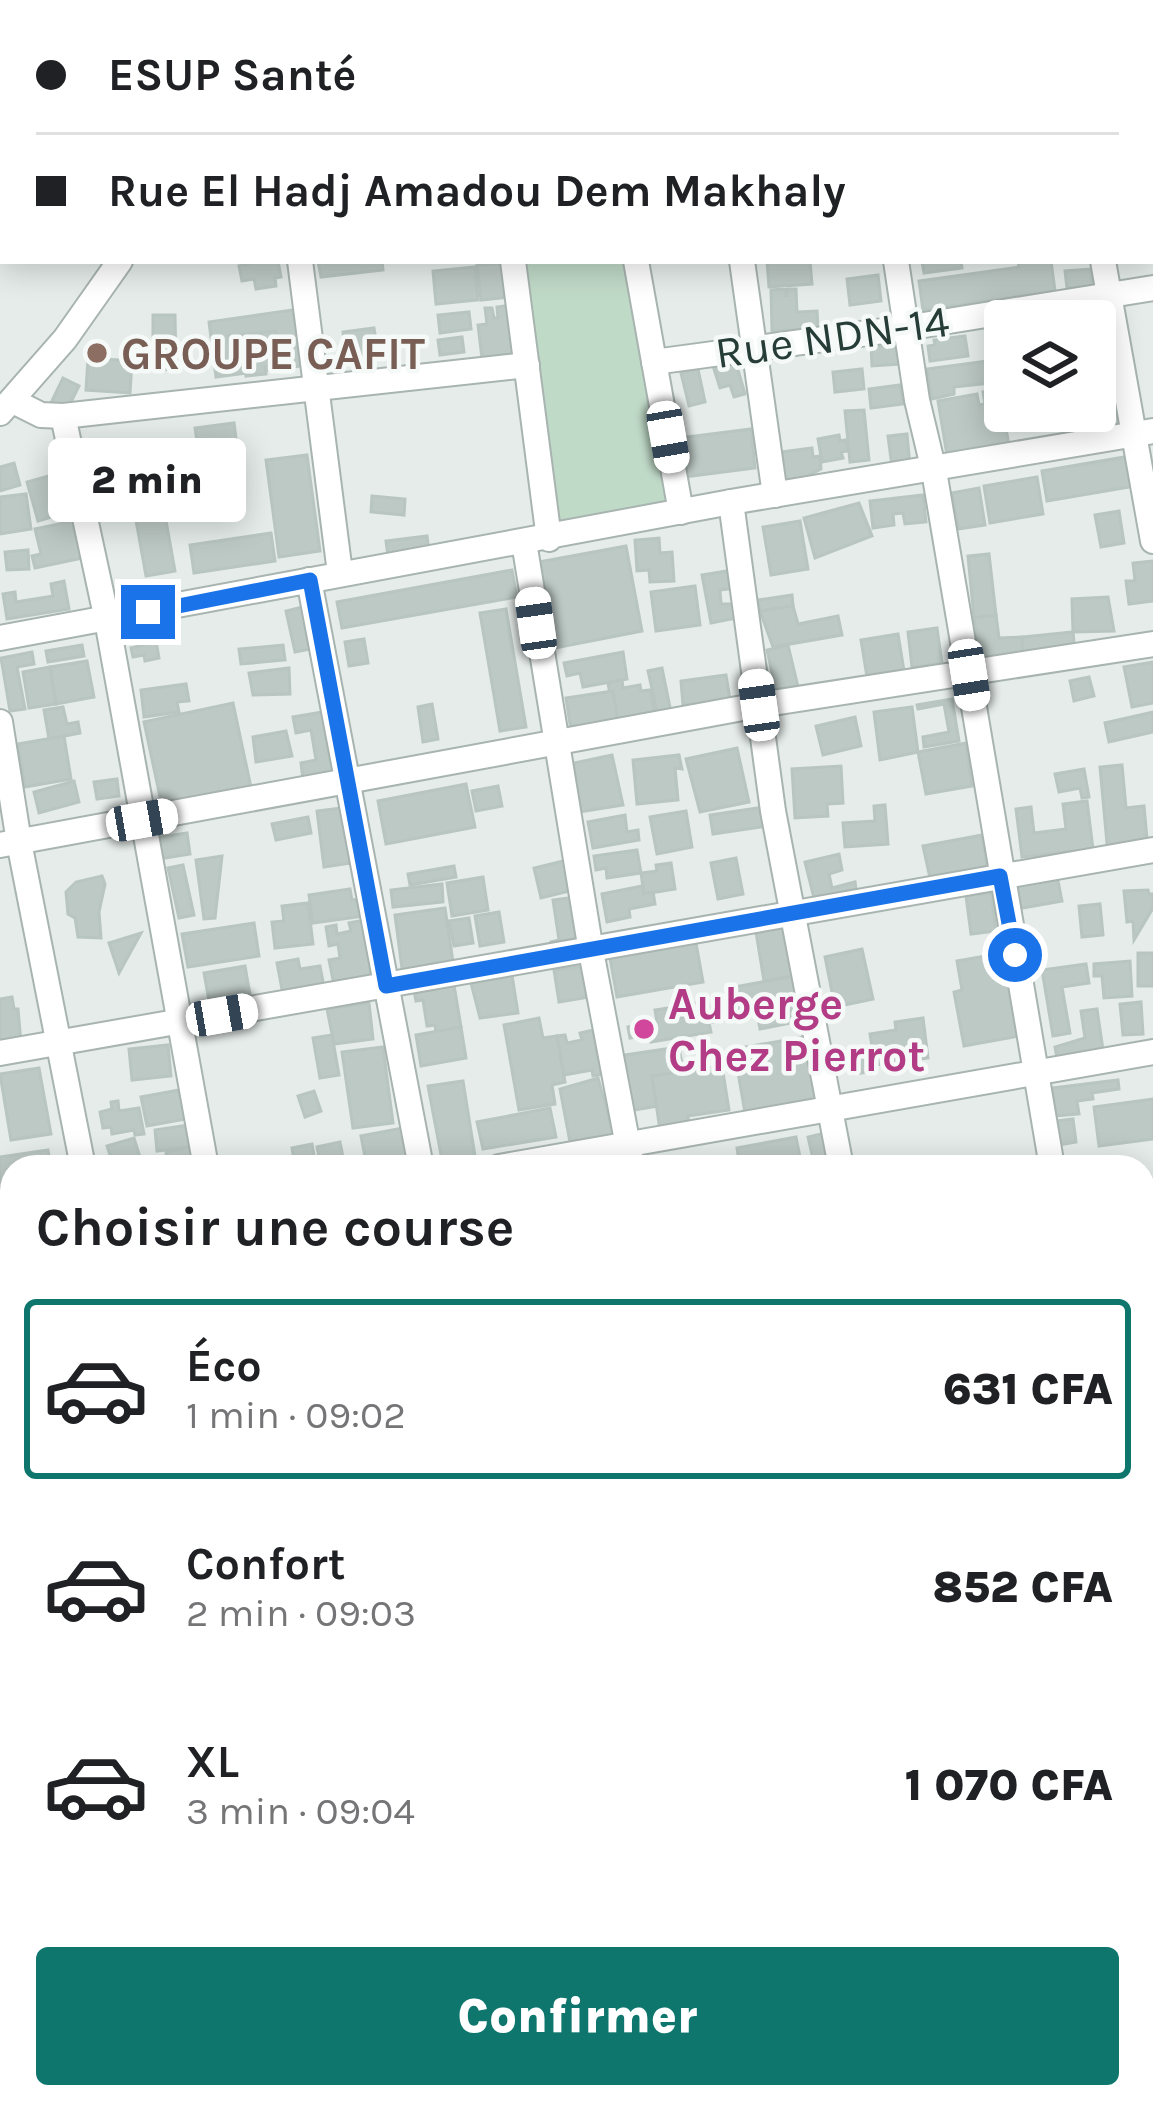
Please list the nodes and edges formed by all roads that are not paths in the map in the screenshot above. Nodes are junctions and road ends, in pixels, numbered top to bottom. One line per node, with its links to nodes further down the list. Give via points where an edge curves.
1 (118, 264): 15 (street)
2 (300, 264): 14 (street)
3 (513, 264): 13 (street)
4 (636, 264): 12 (street)
5 (742, 264): 11 (street)
6 (896, 264): 10 (street)
7 (1103, 264): 9 (street)
8 (1153, 288): 9 (street, Rue NDN-14)
9 (1108, 294): 10 (street, Rue NDN-14); 17 (street)
10 (905, 328): 11 (street, Rue NDN-14); 18 (street)
11 (756, 346): 12 (street, Rue NDN-14); 19 (street)
12 (654, 362): 21 (street)
13 (527, 364): 14 (street); 22 (street)
14 (315, 390): 16 (street); 24 (street)
15 (6, 407): 16 (street)
16 (63, 416): 26 (street)
17 (1142, 433): 18 (street); 23 (street)
18 (934, 471): 19 (street); 29 (street)
19 (775, 496): 20 (street)
20 (731, 502): 21 (street); 30 (street)
21 (681, 512): 22 (street)
22 (537, 541): 24 (street); 32 (street)
23 (1153, 541)
24 (340, 573): 25 (street)
25 (310, 580): 26 (street); 33 (street)
26 (107, 620): 27 (street); 34 (street)
27 (0, 638)
28 (1153, 644): 29 (street)
29 (969, 675): 30 (street); 37 (street)
30 (759, 705): 32 (street); 38 (street)
31 (0, 722): 35 (street)
32 (555, 743): 33 (street); 39 (street)
33 (348, 784): 34 (street); 40 (street)
34 (142, 820): 35 (street); 41 (street)
35 (9, 843): 42 (street)
36 (1153, 850): 37 (street)
37 (1000, 876): 38 (street); 45 (street)
38 (795, 914): 39 (street); 46 (street)
39 (591, 951): 40 (street); 50 (street)
40 (386, 986): 41 (street); 49 (street)
41 (182, 1022): 42 (street); 48 (street)
42 (60, 1043): 44 (street); 47 (street)
43 (1153, 1052): 45 (street)
44 (0, 1053)
45 (1037, 1072): 46 (street); 53 (street)
46 (831, 1109): 51 (street); 52 (street)
47 (81, 1155)
48 (204, 1155)
49 (419, 1155)
50 (630, 1155)
51 (634, 1155)
52 (840, 1155)
53 (1050, 1155)

